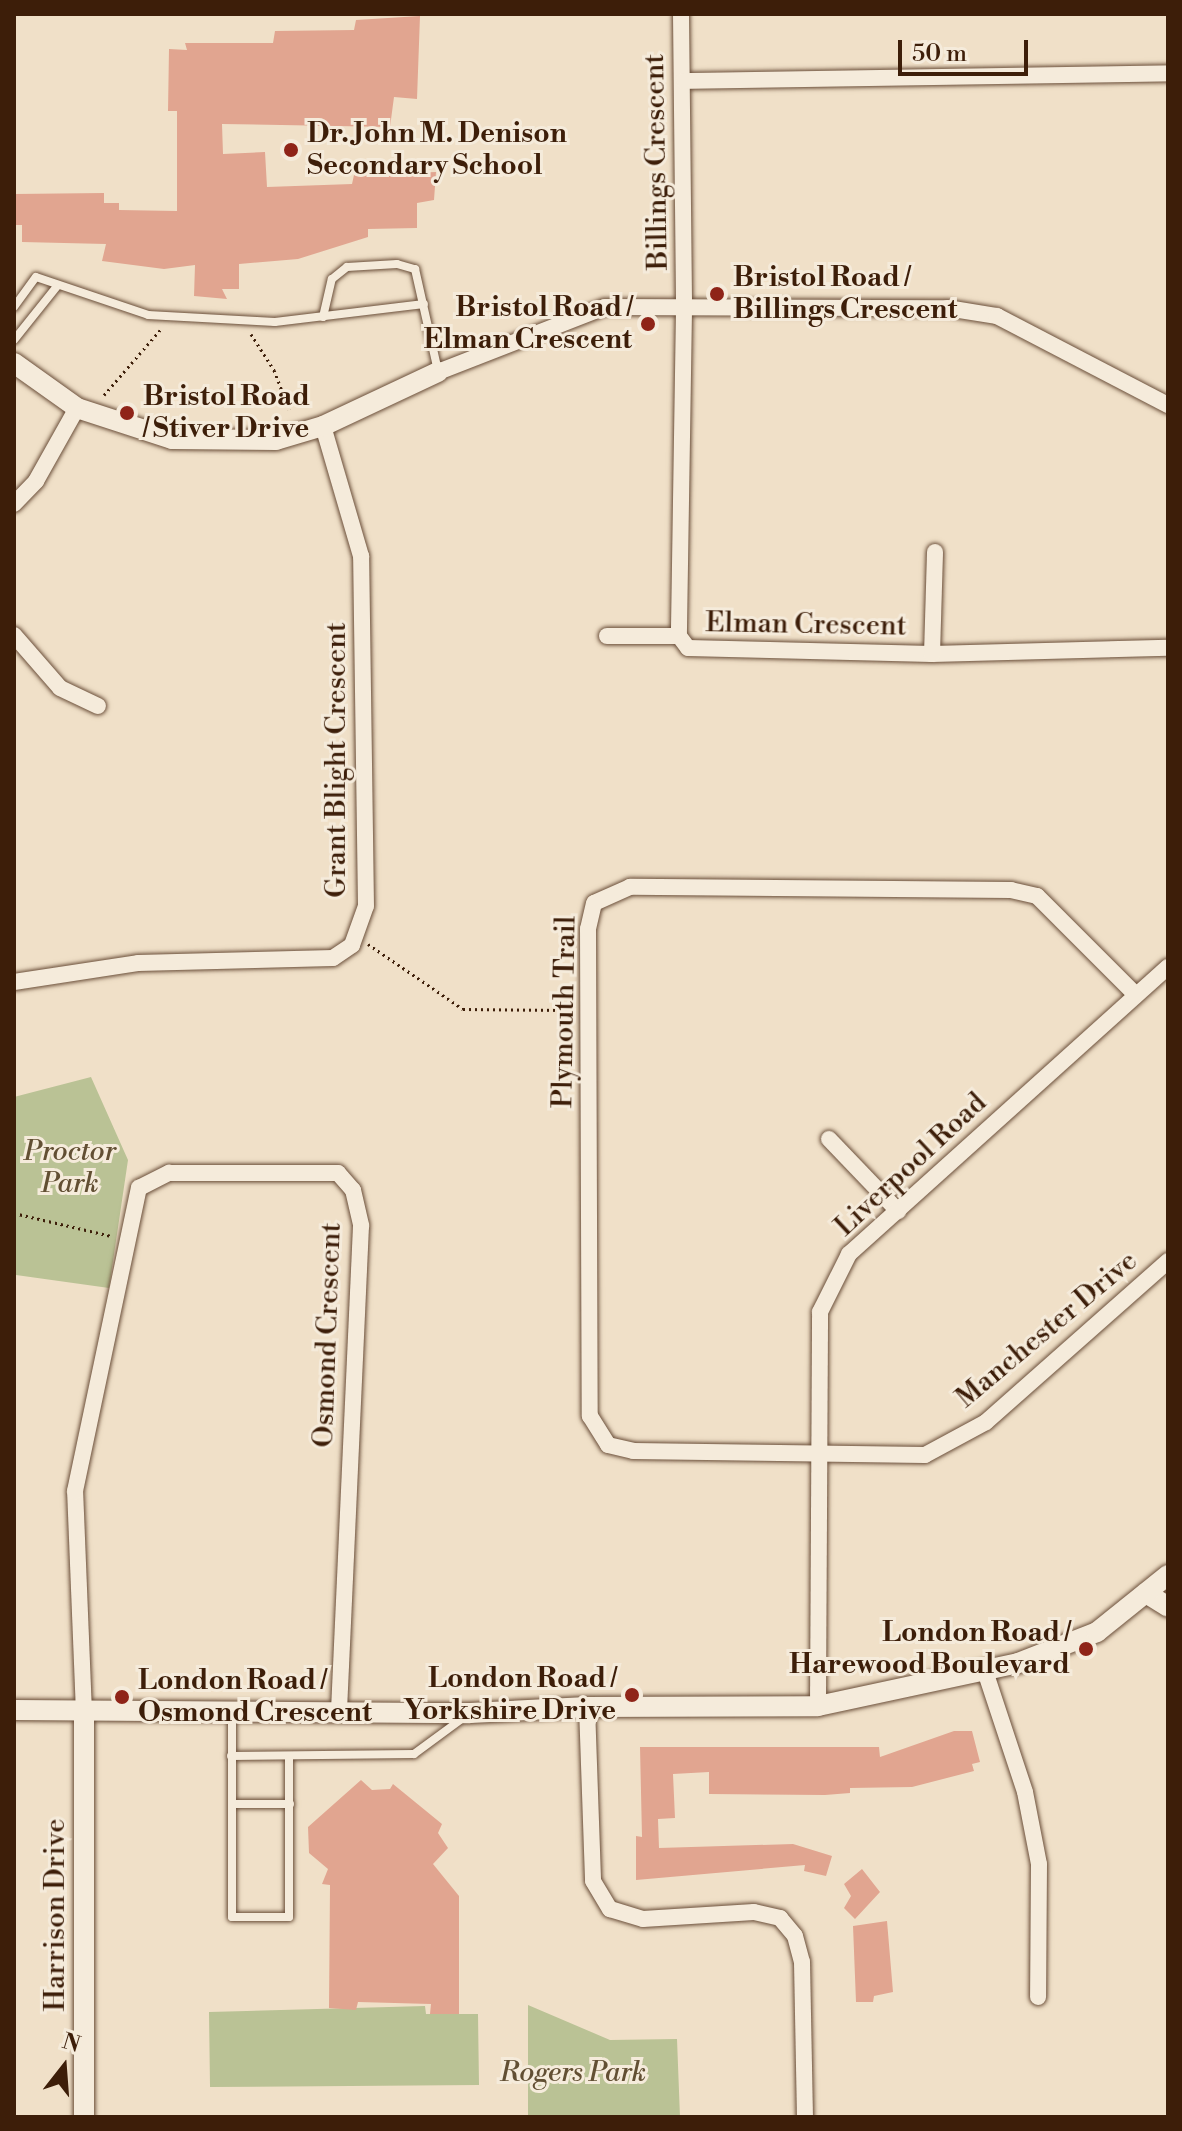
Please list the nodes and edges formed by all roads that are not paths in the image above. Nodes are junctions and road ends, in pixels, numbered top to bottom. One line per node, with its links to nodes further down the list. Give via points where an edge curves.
1 (681, 14): 3 (street, Billings Crescent)
2 (1168, 73): 3 (street)
3 (684, 81): 7 (street, Billings Crescent)
4 (58, 285): 6 (lane, via 36,277); 8 (lane, via 148,315 242,321); 9 (lane)
5 (424, 304): 8 (lane); 8 (lane, via 415,269 397,264 347,267 332,279); 11 (lane)
6 (14, 307)
7 (684, 310): 11 (street, via 605,307); 12 (street, via 947,308 997,316); 19 (street, Elman Crescent)
8 (323, 317)
9 (14, 340)
10 (14, 363): 13 (street)
11 (438, 372): 14 (street)
12 (1168, 405)
13 (77, 408): 14 (street, via 172,439 276,440); 15 (street, via 36,481)
14 (323, 426): 24 (street, Grant Blight Crescent, via 361,556 366,906 352,945 333,958 138,963)
15 (14, 504)
16 (935, 552): 21 (street)
17 (14, 635): 22 (street, via 60,688)
18 (607, 636): 19 (street)
19 (679, 636): 21 (street, Elman Crescent, via 688,648)
20 (1168, 648): 21 (street, Elman Crescent)
21 (932, 654)
22 (98, 706)
23 (1168, 967): 25 (street, Liverpool Road)
24 (14, 982)
25 (1136, 995): 27 (street, Liverpool Road); 29 (street, Plymouth Trail, via 1037,896 1011,890 630,887 594,903 588,929 590,1416 608,1445 633,1451)
26 (829, 1139): 27 (street)
27 (898, 1211): 29 (street, Liverpool Road, via 849,1254 820,1312)
28 (1168, 1261): 29 (street, Manchester Drive, via 986,1422 925,1455)
29 (819, 1452): 34 (street, Liverpool Road)
30 (1168, 1575): 31 (street)
31 (1146, 1593): 32 (street); 33 (street, via 1097,1632)
32 (1168, 1607)
33 (985, 1671): 34 (street); 45 (street, via 1025,1792 1039,1864)
34 (818, 1706): 35 (street)
35 (587, 1707): 40 (street); 47 (street, via 593,1881 610,1909 643,1919 754,1912 780,1918 795,1936 802,1962)
36 (14, 1710): 39 (street)
37 (339, 1710): 38 (street); 39 (street, Osmond Crescent, via 361,1226 353,1190 338,1173 169,1173 139,1188 75,1491); 40 (street)
38 (232, 1711): 39 (street); 41 (lane)
39 (84, 1713): 46 (street, Harrison Drive)
40 (470, 1713): 42 (lane, via 414,1754)
41 (231, 1756): 42 (lane); 43 (lane)
42 (289, 1756): 44 (lane)
43 (232, 1804): 44 (lane); 44 (lane, via 232,1917 289,1917)
44 (290, 1804)
45 (1038, 1997)
46 (84, 2117)
47 (805, 2117)

